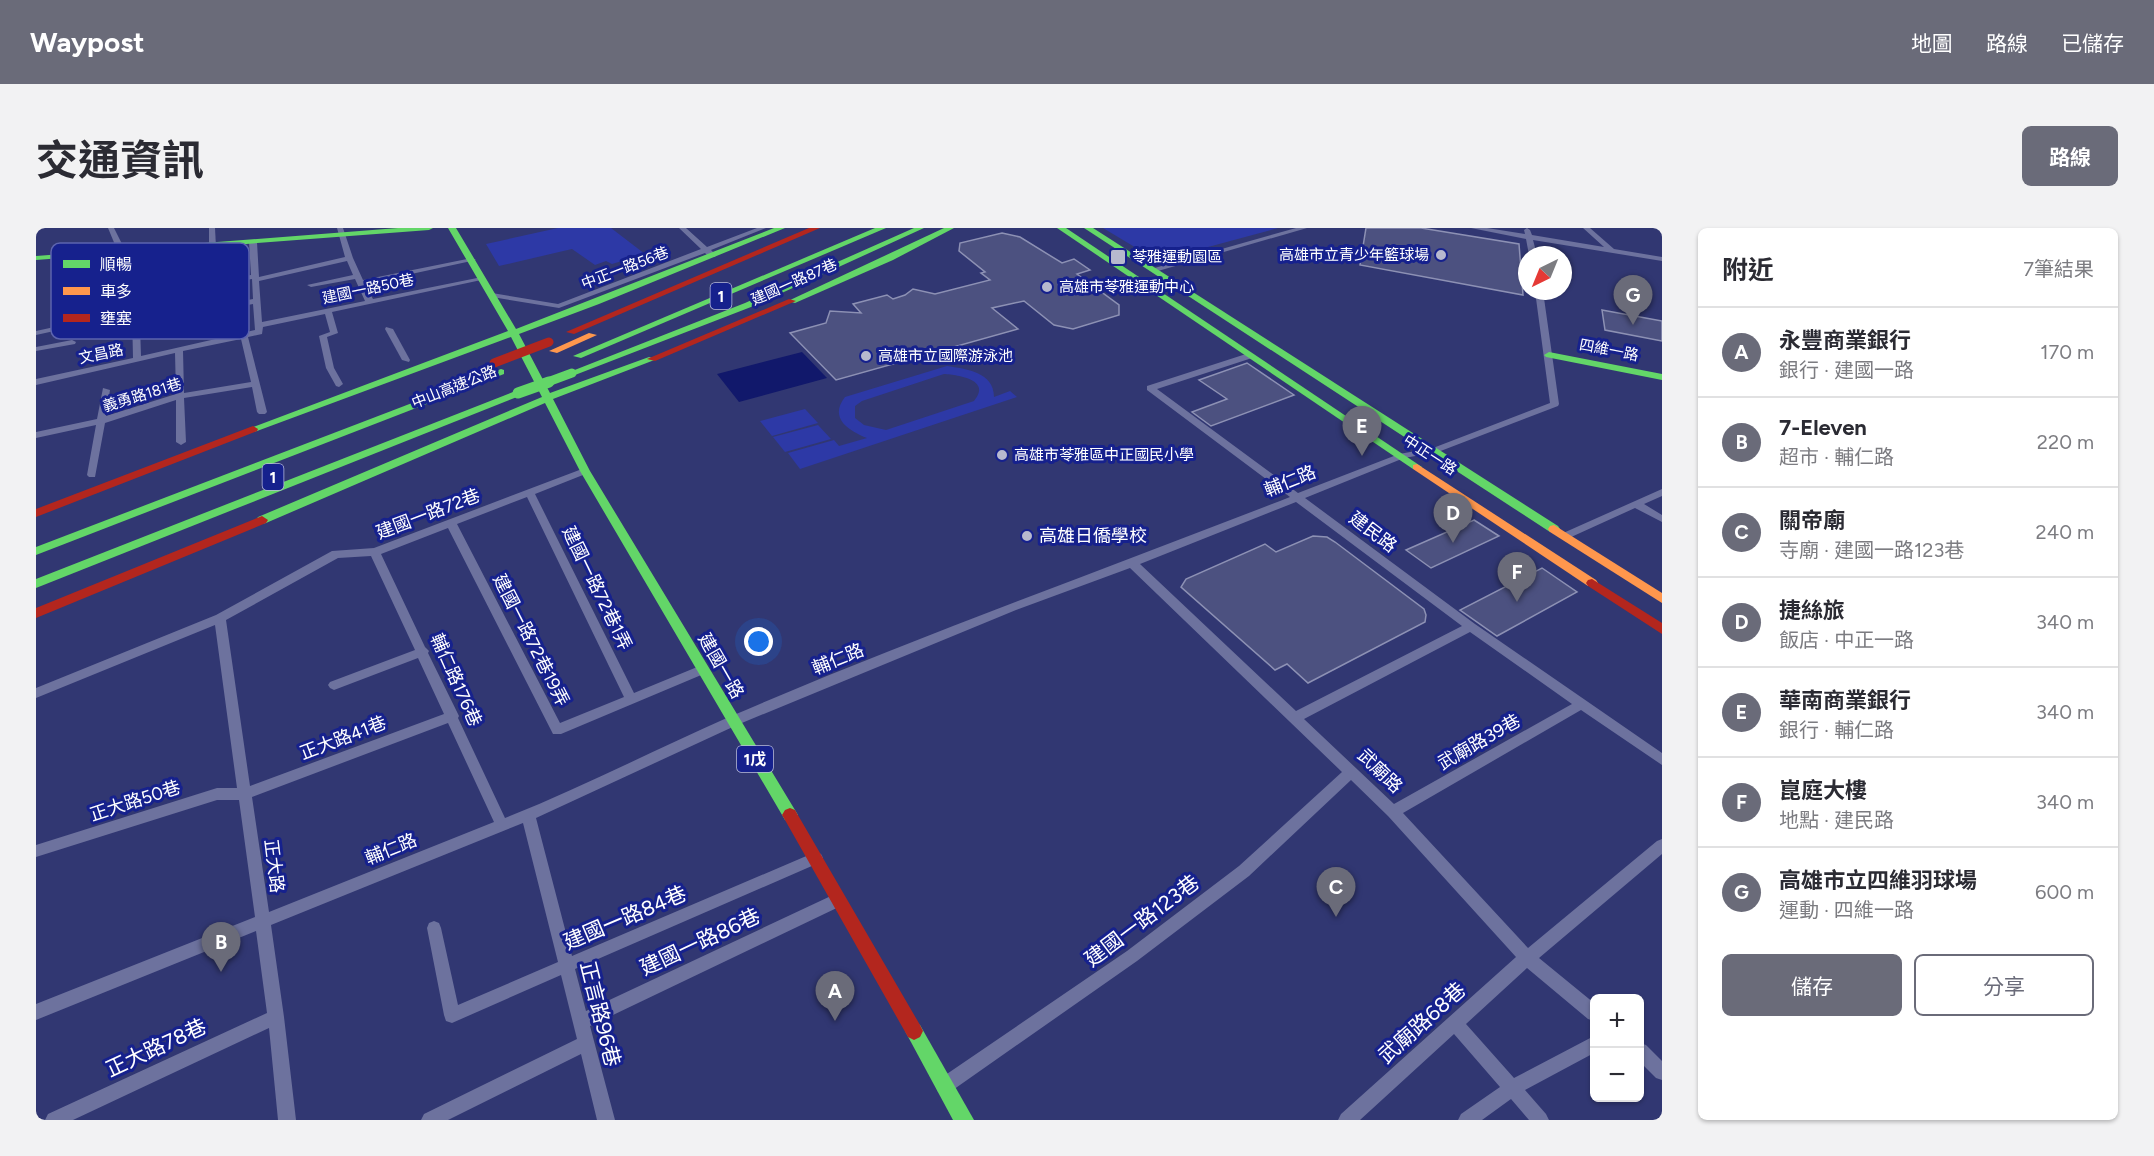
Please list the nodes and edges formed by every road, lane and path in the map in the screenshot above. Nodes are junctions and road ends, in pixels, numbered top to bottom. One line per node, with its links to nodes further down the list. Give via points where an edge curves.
1 (111, 228): 21 (street)
2 (212, 228): 22 (street)
3 (429, 228): 17 (main road)
4 (452, 228): 30 (main road, 建國一路 / 1戊)
5 (682, 228): 25 (street)
6 (763, 228): 25 (street, 中正一路56巷)
7 (781, 228): 25 (main road)
8 (816, 228): 55 (main road)
9 (882, 228): 55 (main road, 中山高速公路 / 1)
10 (920, 228): 65 (main road, bridge, via 735,311 572,373)
11 (950, 228): 68 (main road, 建國一路87巷, via 680,349)
12 (1061, 228): 57 (main road, 中正一路)
13 (1088, 228): 31 (main road, 中正一路)
14 (1304, 228): 31 (street)
15 (1474, 228): 19 (street)
16 (1586, 228): 24 (street)
17 (341, 231): 20 (main road); 28 (street)
18 (837, 232): 55 (main road, 中山高速公路 / 1)
19 (1527, 232): 24 (street)
20 (254, 242): 23 (main road); 32 (street)
21 (122, 243)
22 (213, 243)
23 (240, 243)
24 (1611, 251): 29 (street)
25 (710, 254): 37 (street, 中正一路56巷, via 559,306); 47 (main road)
26 (51, 257): 27 (main road)
27 (36, 258)
28 (349, 258): 32 (street); 34 (street)
29 (1662, 259)
30 (472, 260): 34 (street); 35 (main road, 建國一路 / 1戊)
31 (1155, 269): 73 (main road, 中正一路)
32 (256, 278): 33 (street); 39 (street)
33 (249, 279)
34 (361, 279): 36 (street); 40 (street)
35 (482, 279): 37 (main road, 建國一路 / 1戊); 40 (street, 建國一路50巷)
36 (311, 285)
37 (492, 295): 47 (main road, 建國一路 / 1戊)
38 (1540, 300): 56 (street, 輔仁路)
39 (257, 301): 41 (street); 43 (street)
40 (370, 302): 42 (street, 建國一路50巷)
41 (249, 303)
42 (328, 311): 43 (street, 建國一路50巷); 64 (street, via 334,333 323,336 330,368)
43 (259, 325): 48 (street, 文昌路, via 259,332)
44 (389, 329): 59 (street)
45 (51, 330): 46 (street)
46 (36, 333)
47 (514, 333): 68 (main road, 建國一路 / 1戊); 81 (main road, via 407,370)
48 (249, 335)
49 (136, 339): 58 (street)
50 (231, 339): 54 (street, 文昌路)
51 (245, 339): 63 (street)
52 (72, 342): 53 (street)
53 (36, 349)
54 (179, 351): 58 (street, 文昌路); 67 (street)
55 (554, 352): 60 (main road, bridge); 65 (main road, 中山高速公路 / 1)
56 (1549, 355): 61 (main road, 四維一路); 73 (street, 輔仁路, via 1555,404)
57 (1249, 356): 74 (main road, 中正一路); 79 (street, 建民路, via 1150,388)
58 (137, 360): 62 (street, 文昌路)
59 (406, 360)
60 (497, 367): 85 (main road); 86 (main road, 中山高速公路 / 1)
61 (1662, 377)
62 (36, 382)
63 (255, 384): 67 (street, 義勇路181巷); 69 (street)
64 (339, 384)
65 (514, 388): 89 (main road, 中山高速公路 / 1); 90 (main road)
66 (106, 390): 70 (street)
67 (179, 396): 70 (street, 義勇路181巷); 72 (street)
68 (547, 398): 75 (main road, 建國一路 / 1戊); 92 (main road, 建國一路87巷)
69 (262, 412)
70 (101, 421): 71 (street, 義勇路181巷); 76 (street)
71 (36, 435)
72 (181, 442)
73 (1434, 450): 74 (street, 輔仁路); 84 (main road, 中正一路)
74 (1402, 456): 79 (street, 輔仁路); 95 (main road, 中正一路)
75 (585, 471): 78 (street, 建國一路72巷); 97 (main road, 建國一路 / 1戊)
76 (92, 475)
77 (1662, 492): 80 (street)
78 (530, 493): 83 (street, 建國一路72巷); 100 (street, 建國一路72巷1弄)
79 (1299, 497): 88 (street, 輔仁路); 94 (street, 建民路)
80 (1636, 504): 82 (street); 84 (street)
81 (36, 513)
82 (1662, 519)
83 (451, 523): 87 (street, 建國一路72巷); 100 (street, 建國一路72巷19弄, via 557,730)
84 (1565, 537): 91 (main road, 中正一路)
85 (36, 541)
86 (36, 551)
87 (375, 552): 93 (street, 建國一路72巷, via 336,554); 96 (street, 輔仁路176巷)
88 (1132, 563): 103 (street, 武廟路); 104 (street, 輔仁路, via 1012,607)
89 (36, 570)
90 (36, 584)
91 (1662, 599)
92 (36, 613)
93 (220, 618): 99 (street, 建國一路72巷); 107 (street, 正大路)
94 (1471, 627): 101 (street, 建民路); 103 (street)
95 (1662, 629)
96 (423, 651): 98 (street); 102 (street, 輔仁路176巷)
97 (702, 670): 100 (street, 建國一路72巷19弄); 104 (main road, 建國一路 / 1戊)
98 (334, 685)
99 (36, 693)
100 (631, 699)
101 (1582, 704): 105 (street, 建民路); 108 (street, 武廟路39巷)
102 (453, 716): 107 (street, 正大路41巷); 110 (street, 輔仁路176巷)
103 (1296, 717): 106 (street, 武廟路)
104 (733, 721): 109 (street, 輔仁路); 113 (main road, 建國一路 / 1戊)
105 (1662, 760)
106 (1352, 771): 108 (street, 武廟路); 128 (street, 建國一路123巷, via 1244,871 1132,956)
107 (245, 794): 112 (street, 正大路50巷, via 217,794); 115 (street, 正大路)
108 (1393, 812): 117 (street, 武廟路)
109 (528, 814): 110 (street, 輔仁路); 118 (street, 正言路96巷)
110 (502, 825): 115 (street, 輔仁路)
111 (1662, 846): 117 (street, 武廟路68巷)
112 (36, 851)
113 (816, 858): 114 (main road, 建國一路 / 1戊); 118 (street, 建國一路84巷)
114 (838, 900): 122 (street, 建國一路86巷); 128 (main road, 建國一路 / 1戊)
115 (262, 920): 120 (street, 輔仁路); 121 (street, 正大路)
116 (434, 928): 118 (street, 建國一路84巷, via 452,1015)
117 (1527, 958): 119 (street, 武廟路); 123 (street, 武廟路68巷)
118 (566, 966): 122 (street, 正言路96巷)
119 (1590, 1010)
120 (36, 1012)
121 (276, 1017): 130 (street, 正大路78巷); 131 (street, 正大路)
122 (580, 1022): 124 (street, 正言路96巷)
123 (1454, 1022): 129 (street); 135 (street, 武廟路68巷)
124 (586, 1043): 132 (street); 133 (street, 正言路96巷)
125 (1590, 1046): 129 (street)
126 (1644, 1055): 127 (street)
127 (1662, 1072)
128 (944, 1086): 134 (main road, 建國一路 / 1戊)
129 (1511, 1089): 136 (street); 137 (street)
130 (54, 1120)
131 (286, 1120)
132 (430, 1120)
133 (606, 1120)
134 (964, 1120)
135 (1347, 1120)
136 (1467, 1120)
137 (1540, 1120)

